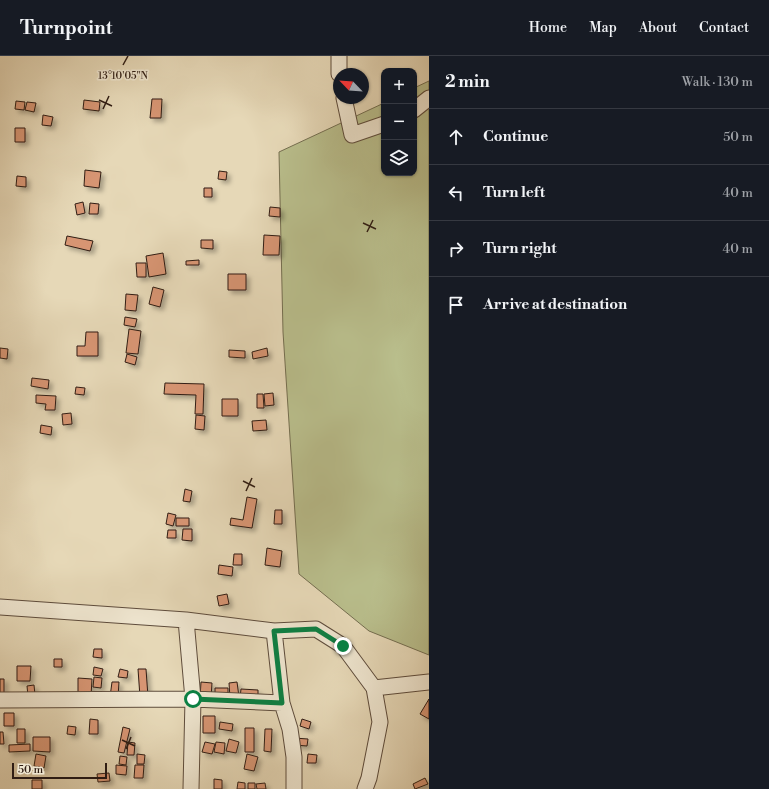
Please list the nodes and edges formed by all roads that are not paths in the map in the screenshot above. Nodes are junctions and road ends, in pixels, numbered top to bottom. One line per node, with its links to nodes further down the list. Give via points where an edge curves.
1 (339, 56): 2 (street)
2 (339, 68)
3 (429, 98): 5 (street)
4 (345, 104): 6 (street, via 352,135)
5 (417, 108)
6 (381, 125)
7 (0, 607): 8 (street)
8 (186, 620): 9 (street); 12 (street)
9 (274, 631): 11 (street, via 316,629 343,646); 14 (street)
10 (429, 682): 11 (street)
11 (374, 688): 17 (street, via 380,722)
12 (193, 699): 13 (street); 14 (street); 15 (street)
13 (0, 700)
14 (282, 703): 16 (street, via 290,729 294,757)
15 (191, 789)
16 (294, 789)
17 (365, 789)

